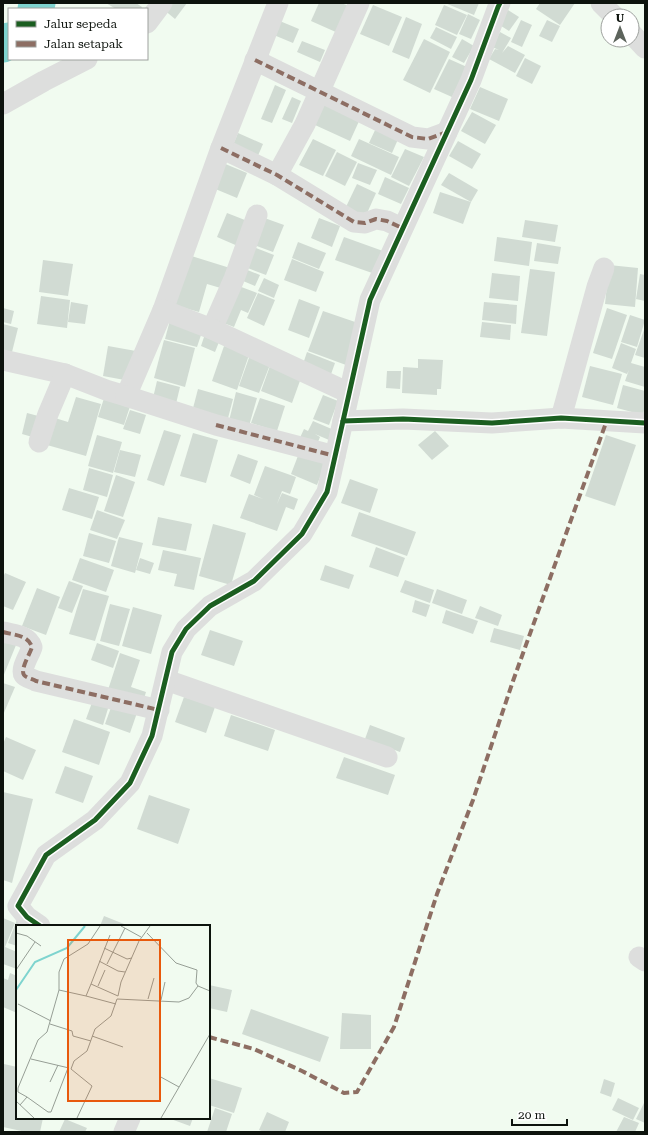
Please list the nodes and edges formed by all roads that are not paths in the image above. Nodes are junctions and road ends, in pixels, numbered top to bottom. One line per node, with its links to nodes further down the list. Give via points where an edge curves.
1 (162, 3): 5 (street)
2 (278, 3): 7 (street)
3 (359, 3): 8 (street)
4 (500, 3): 10 (street, via 471,80)
5 (148, 22)
6 (85, 60): 9 (street)
7 (256, 60): 8 (street); 11 (street)
8 (319, 92): 10 (street, via 412,137 428,139); 12 (street)
9 (3, 104)
10 (447, 132): 14 (street)
11 (221, 148): 12 (street); 16 (street)
12 (277, 175): 14 (street, via 354,222 365,223 376,219)
13 (257, 215): 17 (street, via 234,279)
14 (402, 228): 20 (street, via 370,300)
15 (604, 268): 22 (street)
16 (162, 310): 17 (street); 21 (street)
17 (212, 329): 20 (street)
18 (3, 360): 19 (street)
19 (65, 374): 21 (street); 25 (street)
20 (349, 394): 23 (street)
21 (126, 396): 26 (street, via 216,426)
22 (561, 418): 23 (street, via 492,423 403,419); 24 (street)
23 (343, 421): 26 (street)
24 (645, 423)
25 (39, 442)
26 (336, 456): 28 (street, via 327,492 302,534 254,581 210,606 186,629 172,652)
27 (3, 632): 29 (street, via 28,639 30,642 32,647 23,672 26,676 36,681)
28 (166, 680): 29 (street); 30 (street)
29 (159, 710): 31 (street, via 152,736 130,783 94,820 46,855)
30 (387, 757)
31 (11, 904): 32 (street)
32 (39, 925)
33 (130, 1119): 34 (street)
34 (124, 1132)

